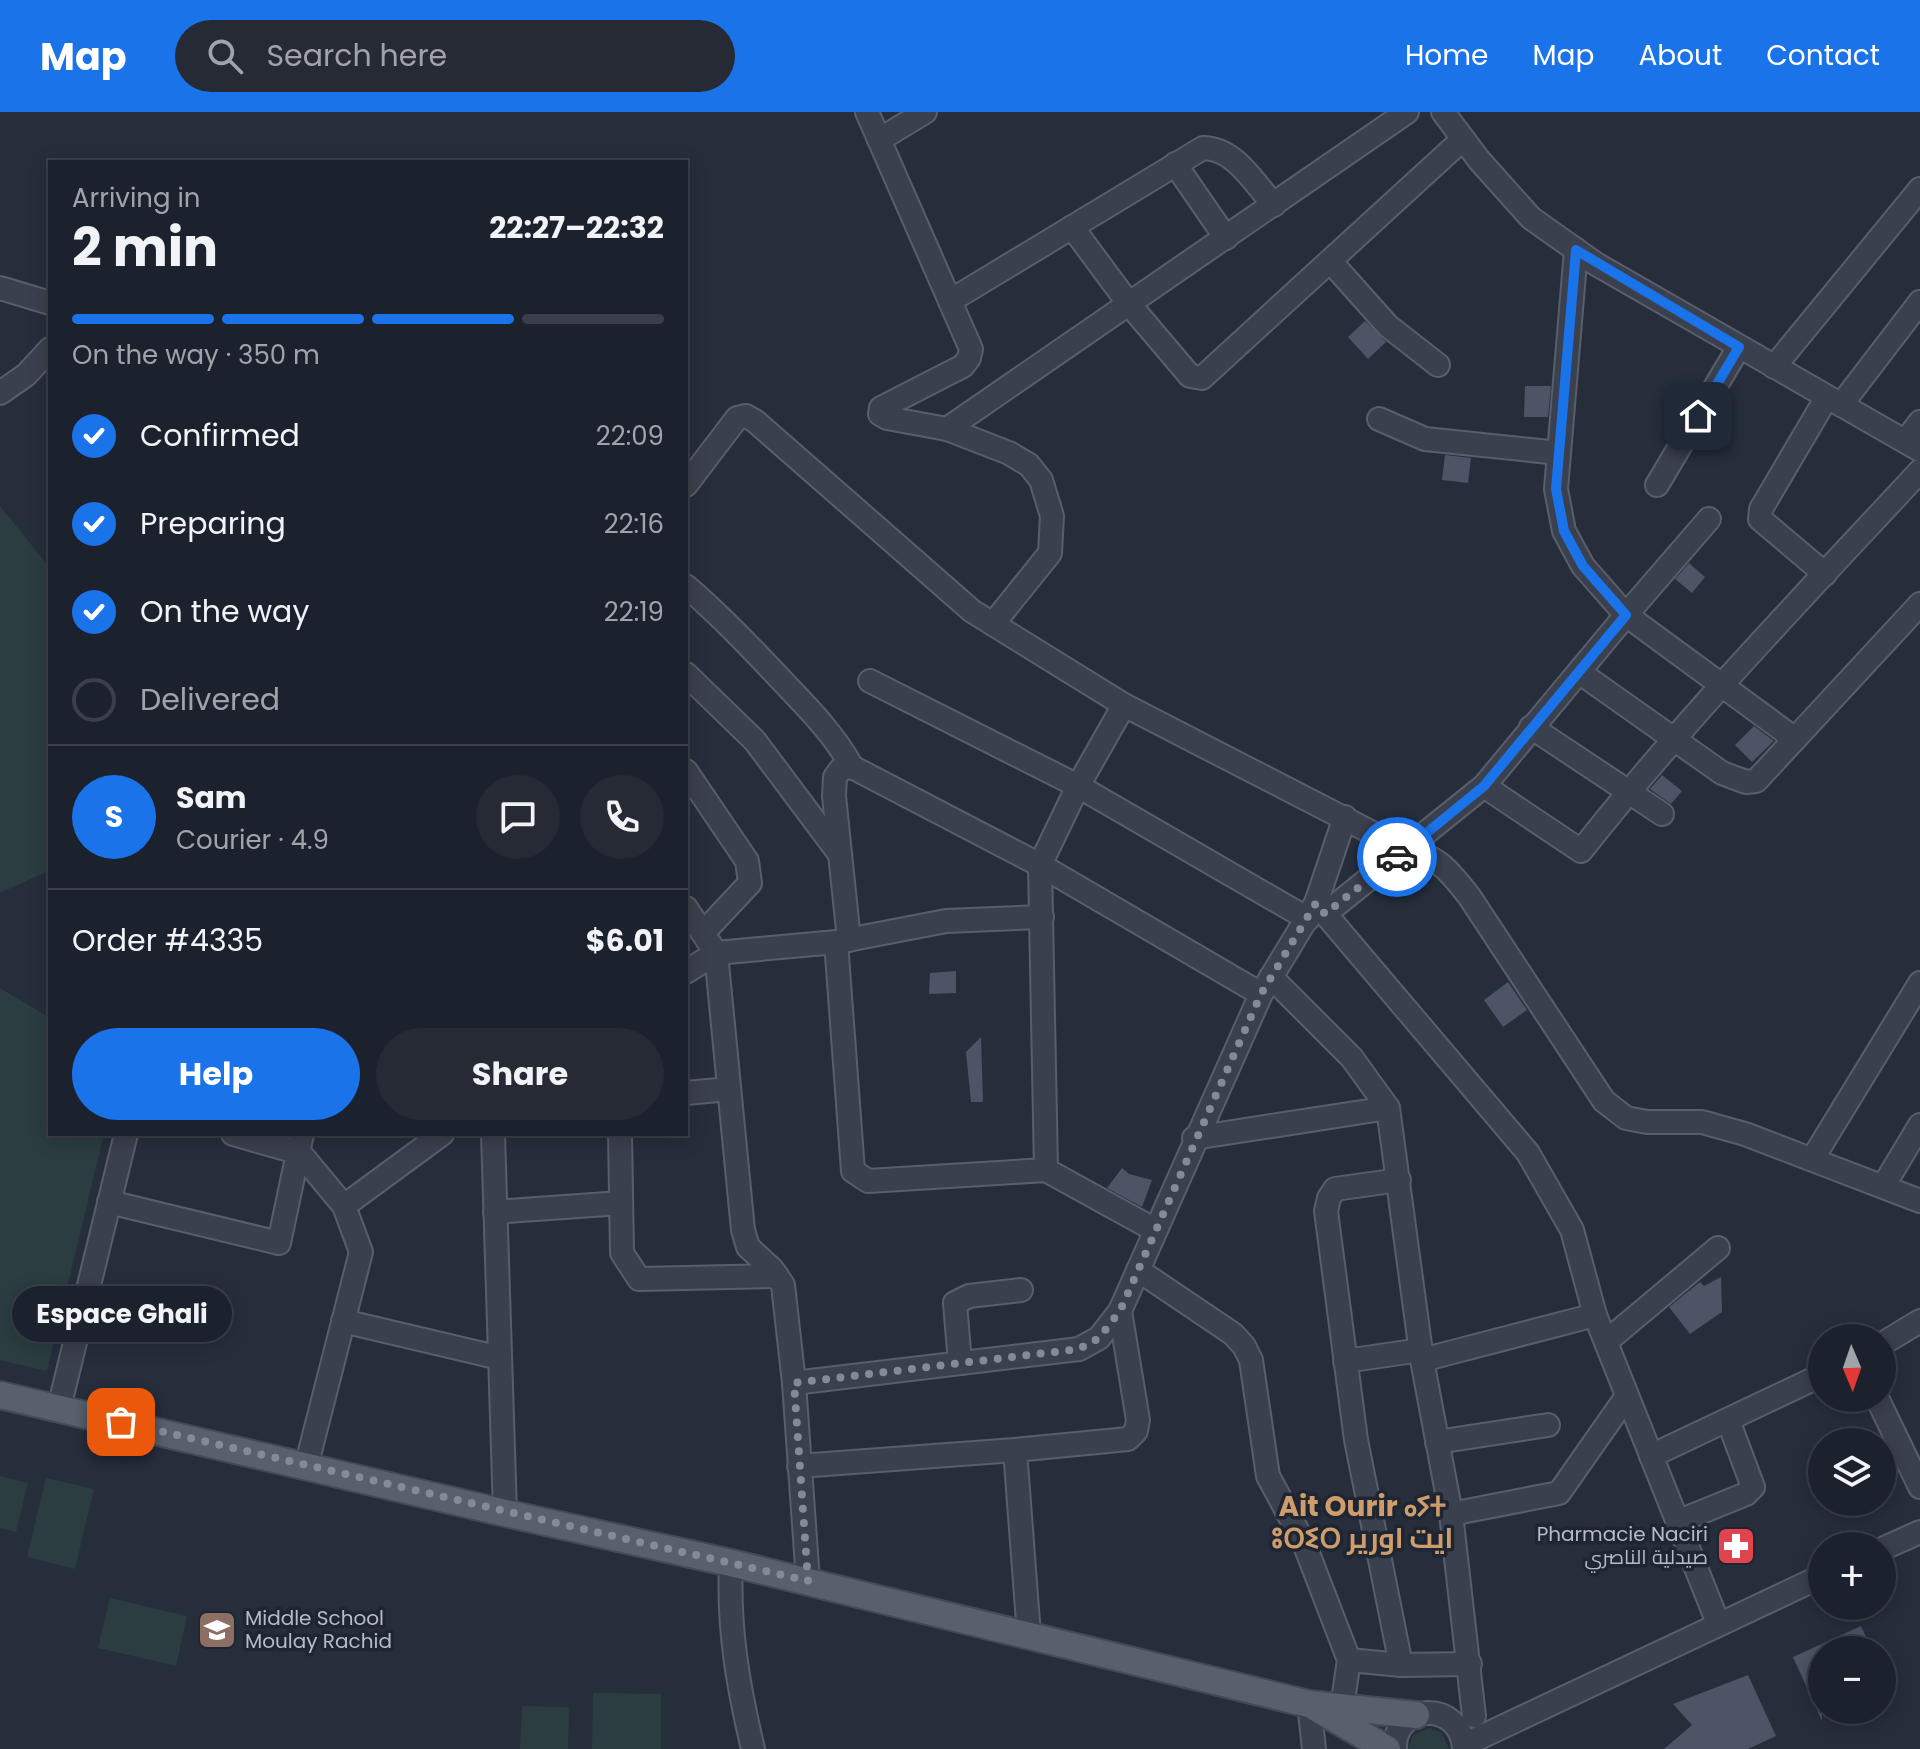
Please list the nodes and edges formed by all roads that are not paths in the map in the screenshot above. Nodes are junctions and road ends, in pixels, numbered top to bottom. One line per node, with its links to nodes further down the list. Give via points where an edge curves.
1 (867, 112): 6 (street)
2 (925, 112): 6 (street)
3 (1407, 112): 9 (street)
4 (1443, 112): 5 (street)
5 (1463, 139): 12 (street, via 1531,218); 13 (street)
6 (879, 140): 15 (street)
7 (1175, 164): 9 (street, via 1203,148 1218,148); 10 (street); 11 (street)
8 (1920, 189): 22 (street)
9 (1274, 205): 11 (street)
10 (1072, 227): 15 (street); 18 (street)
11 (1226, 238): 18 (street)
12 (1576, 250): 19 (street); 29 (street)
13 (1331, 262): 18 (street, via 1202,378 1190,376); 21 (street, via 1388,326)
14 (0, 288): 16 (street)
15 (950, 301): 27 (street, via 968,340 969,358 881,408 880,414)
16 (48, 302)
17 (1920, 302): 24 (street)
18 (1129, 304): 27 (street)
19 (1739, 347): 22 (street); 32 (street)
20 (48, 351): 23 (street)
21 (1438, 365)
22 (1774, 367): 24 (street)
23 (0, 393)
24 (1834, 401): 28 (street); 34 (street, via 1761,509 1760,519)
25 (1379, 419): 29 (street, via 1425,439)
26 (1920, 422): 28 (street)
27 (947, 429): 38 (street, via 1029,465 1041,480 1052,516 1050,553)
28 (1912, 445)
29 (1559, 453): 37 (street, via 1556,489 1564,531 1583,566)
30 (1920, 471): 34 (street)
31 (688, 482): 38 (street, via 737,418 746,416)
32 (1657, 485)
33 (1709, 519): 37 (street)
34 (1825, 574): 42 (street)
35 (688, 588): 47 (street, via 822,723)
36 (1920, 604): 46 (street)
37 (1626, 615): 39 (street); 42 (street)
38 (993, 624): 43 (street)
39 (1579, 672): 44 (street); 45 (street)
40 (688, 676): 55 (street, via 755,741)
41 (870, 681): 49 (street)
42 (1722, 684): 45 (street); 46 (street)
43 (1124, 705): 49 (street); 53 (street)
44 (1531, 727): 50 (street); 51 (street)
45 (1674, 738): 46 (street, via 1722,773 1746,782 1756,781); 51 (street)
46 (1795, 739)
47 (852, 767): 55 (street, via 835,777); 56 (street)
48 (688, 774): 60 (street, via 750,873 750,883)
49 (1078, 786): 56 (street); 58 (street)
50 (1484, 786): 51 (street, via 1581,851); 54 (street)
51 (1628, 791): 52 (street)
52 (1662, 814)
53 (1345, 817): 54 (street); 58 (street)
54 (1407, 849): 58 (street); 77 (street, via 1445,865 1604,1101 1626,1118 1702,1122)
55 (840, 854): 61 (street)
56 (1040, 865): 59 (street); 65 (street)
57 (688, 911): 60 (street)
58 (1316, 912): 65 (street); 92 (street, via 1528,1153 1572,1230)
59 (1042, 917): 61 (street, via 946,921); 78 (street)
60 (703, 933): 62 (street)
61 (843, 941): 62 (street); 78 (street, via 853,1171 868,1181)
62 (716, 953): 63 (street); 66 (street)
63 (688, 971)
64 (1920, 983): 77 (street)
65 (1266, 985): 68 (street, via 1352,1058); 75 (street)
66 (729, 1089): 67 (street); 89 (street, via 743,1230 748,1247)
67 (688, 1093)
68 (1388, 1108): 75 (street); 79 (street)
69 (1920, 1125): 80 (street)
70 (126, 1136): 82 (street)
71 (248, 1136): 76 (street)
72 (439, 1136): 84 (street)
73 (493, 1136): 85 (street)
74 (620, 1136): 83 (street)
75 (1194, 1138): 86 (street)
76 (301, 1143): 82 (street, via 279,1243); 84 (street)
77 (1813, 1158): 80 (street)
78 (1046, 1170): 86 (street)
79 (1399, 1180): 97 (street); 99 (street, via 1335,1189 1329,1198 1326,1211)
80 (1884, 1185): 81 (street)
81 (1920, 1201)
82 (109, 1202): 105 (street)
83 (621, 1203): 85 (street); 89 (street, via 622,1253 639,1279)
84 (344, 1206): 93 (street, via 361,1252)
85 (495, 1212): 98 (street)
86 (1155, 1230): 88 (street)
87 (1718, 1248): 96 (street)
88 (1138, 1270): 91 (street); 125 (street, via 1244,1346 1251,1360 1268,1476 1304,1543)
89 (777, 1276): 102 (street, via 783,1285)
90 (1021, 1290): 100 (street, via 969,1296 955,1303)
91 (1120, 1311): 100 (street, via 1099,1338 1079,1349); 110 (street, via 1136,1431 1128,1439)
92 (1595, 1315): 96 (street); 97 (street)
93 (343, 1321): 98 (street); 113 (street)
94 (1920, 1321): 95 (street)
95 (1896, 1336)
96 (1607, 1341): 104 (street)
97 (1422, 1355): 99 (street); 109 (street)
98 (500, 1358): 115 (street)
99 (1345, 1361): 127 (street)
100 (960, 1363): 102 (street)
101 (1808, 1382): 107 (street)
102 (794, 1383): 112 (street)
103 (0, 1395): 105 (main road)
104 (1627, 1396): 111 (street); 116 (street, via 1559,1493)
105 (59, 1408): 113 (main road)
106 (1884, 1412): 114 (street)
107 (1728, 1420): 111 (street); 117 (street, via 1753,1487)
108 (1548, 1425): 109 (street)
109 (1437, 1442): 116 (street)
110 (1015, 1450): 112 (street); 124 (street)
111 (1651, 1456): 117 (street)
112 (799, 1466): 121 (street)
113 (306, 1467): 115 (main road)
114 (1920, 1487)
115 (505, 1513): 120 (main road)
116 (1451, 1514): 126 (street)
117 (1677, 1522): 123 (street)
118 (1920, 1532): 119 (street)
119 (1896, 1543)
120 (731, 1563): 121 (main road); 134 (street, via 729,1611 736,1676)
121 (808, 1581): 124 (main road)
122 (1808, 1582): 123 (street)
123 (1718, 1623): 128 (street)
124 (1029, 1635): 129 (main road)
125 (1349, 1660): 127 (street); 130 (street)
126 (1470, 1664): 127 (street); 132 (street)
127 (1401, 1665)
128 (1558, 1701): 132 (street); 133 (street)
129 (1309, 1704): 130 (main road); 135 (street); 136 (main road)
130 (1342, 1707): 131 (main road)
131 (1416, 1715): 132 (street); 137 (street, via 1399,1731)
132 (1463, 1718): 133 (street)
133 (1464, 1747)
134 (753, 1749)
135 (1314, 1749)
136 (1387, 1749)
137 (1395, 1749)

